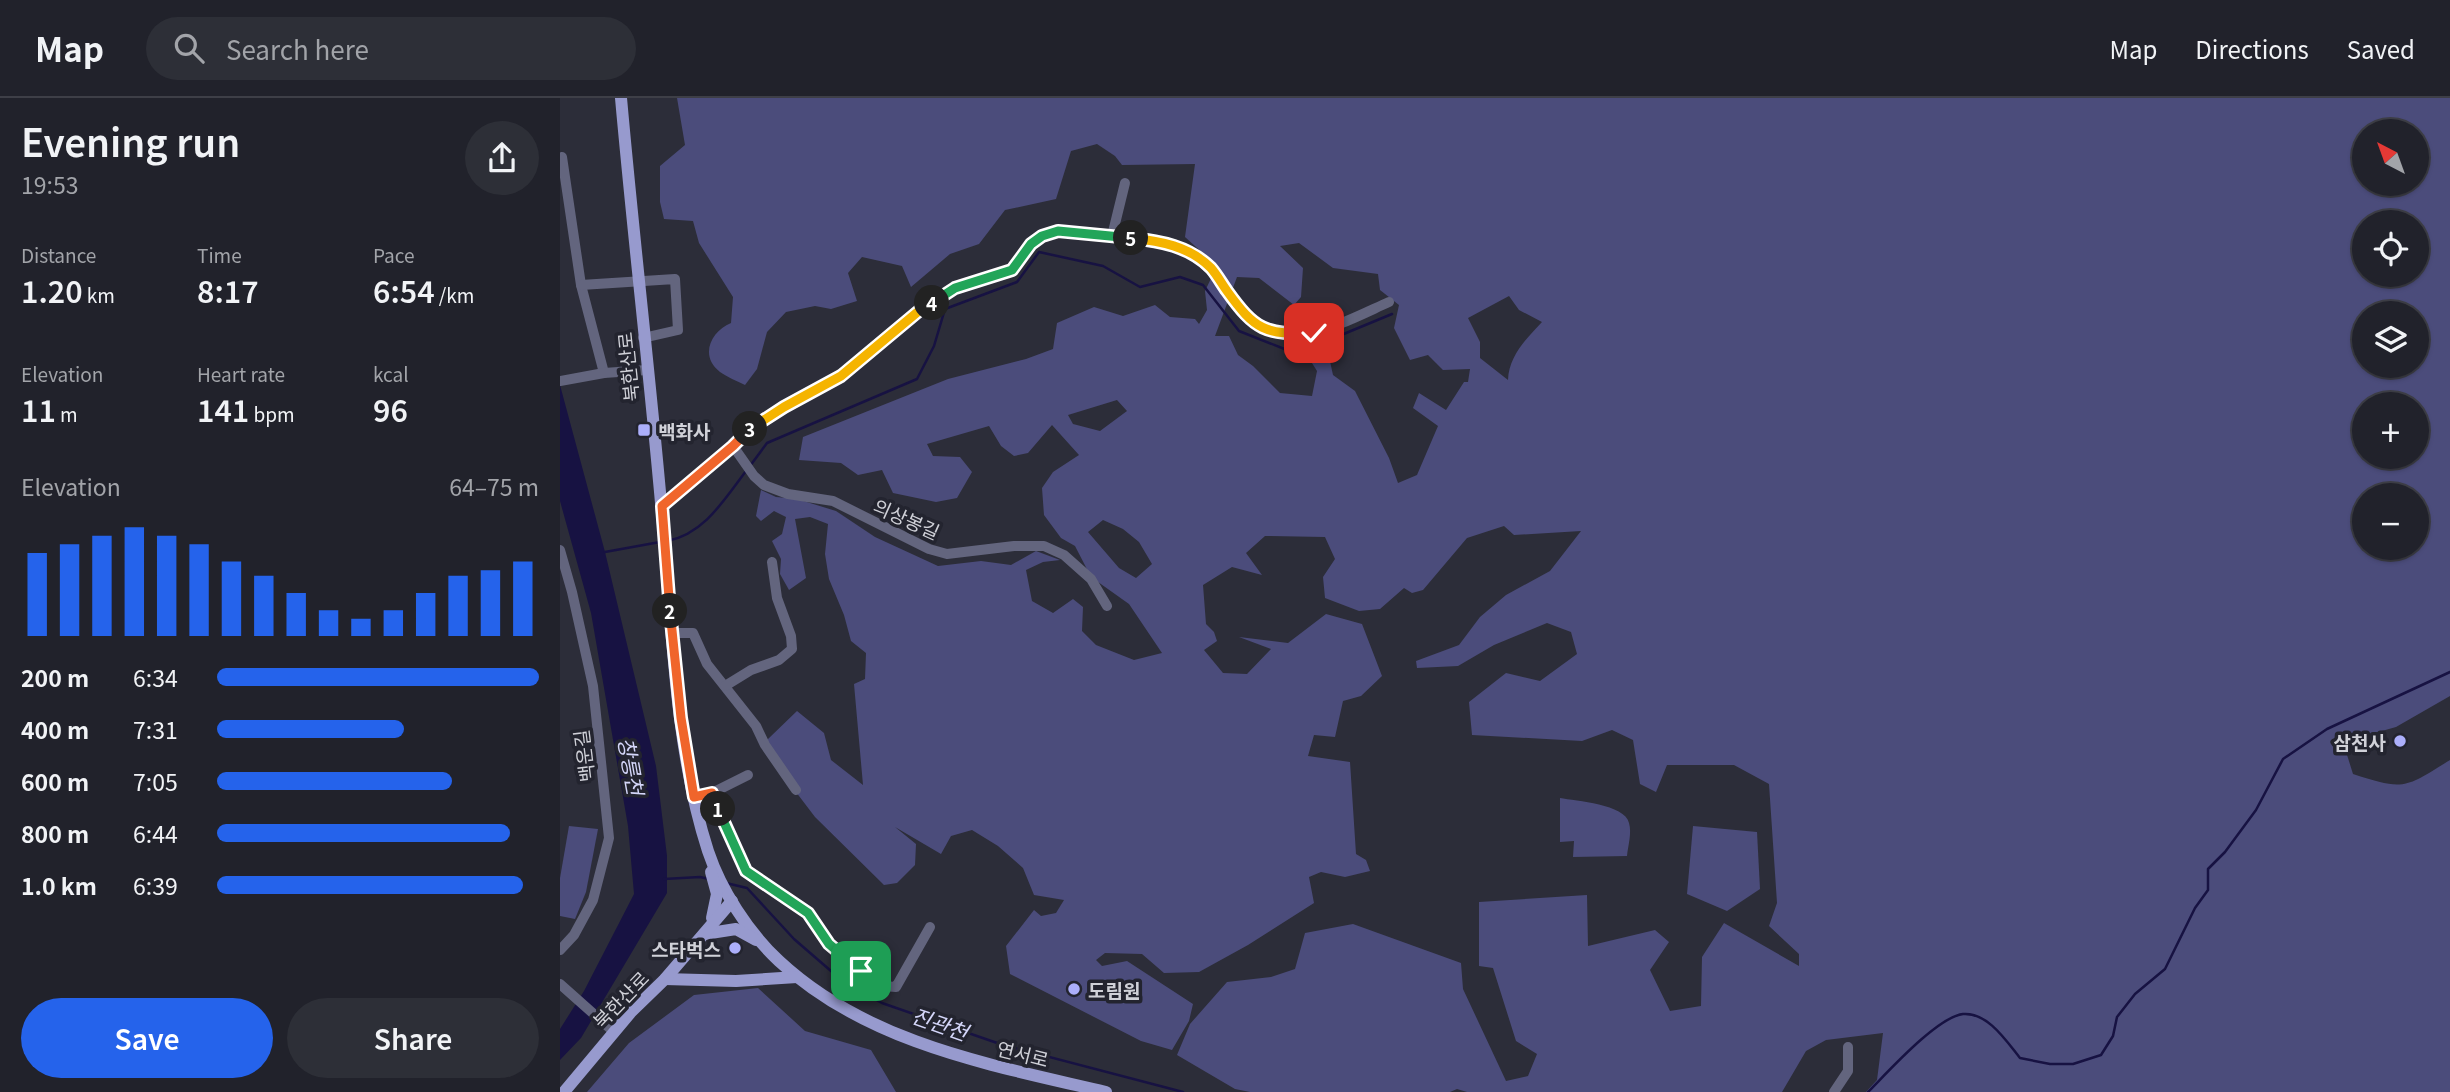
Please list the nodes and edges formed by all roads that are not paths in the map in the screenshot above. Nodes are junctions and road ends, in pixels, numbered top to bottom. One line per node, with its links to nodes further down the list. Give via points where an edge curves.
1 (621, 98): 5 (main road, 북한산로)
2 (562, 157): 6 (street, 북한산로)
3 (1125, 183): 4 (street)
4 (1112, 236): 7 (street, via 1167,242 1189,253 1211,268 1261,328 1287,334 1314,333); 12 (street, via 1058,231 1042,236 1012,270 955,288 920,310 841,376 754,424)
5 (637, 281): 6 (street); 8 (main road, 북한산로); 8 (street, via 675,279 678,330)
6 (581, 285): 10 (street, 북한산로)
7 (1389, 302)
8 (643, 338): 9 (main road, 북한산로)
9 (647, 370): 10 (street); 13 (main road, 북한산로)
10 (604, 373): 11 (street)
11 (563, 381)
12 (733, 446): 13 (street); 17 (street, 의상봉길, via 764,485 833,501 929,549 947,554 1044,546 1064,555 1091,579)
13 (662, 506): 18 (main road, 북한산로)
14 (560, 550): 16 (street, 백운길)
15 (772, 562): 19 (street, via 792,649)
16 (565, 584): 29 (street, 백운길, via 593,686 609,838 593,900)
17 (1107, 606)
18 (672, 633): 19 (street, via 693,633 707,664); 23 (main road)
19 (725, 686): 21 (street)
20 (748, 775): 22 (street)
21 (796, 790)
22 (712, 793): 23 (street); 26 (street, via 746,871 808,913 829,944 883,986 896,987)
23 (694, 797): 24 (main road)
24 (709, 854): 25 (main road, 연서로); 27 (main road, via 717,894)
25 (732, 901): 27 (main road, 북한산로); 28 (main road, 연서로)
26 (930, 927)
27 (704, 934): 28 (main road, via 736,929); 31 (main road, 북한산로)
28 (767, 949): 30 (main road, 연서로)
29 (560, 950)
30 (797, 976): 31 (main road, via 736,981); 36 (main road, 연서로, via 867,1020 923,1045)
31 (665, 979): 33 (main road, 북한산로)
32 (560, 984): 33 (street)
33 (614, 1032): 35 (main road, 북한산로)
34 (1848, 1047): 37 (street, via 1848,1072)
35 (564, 1092)
36 (1106, 1092)
37 (1834, 1092)

